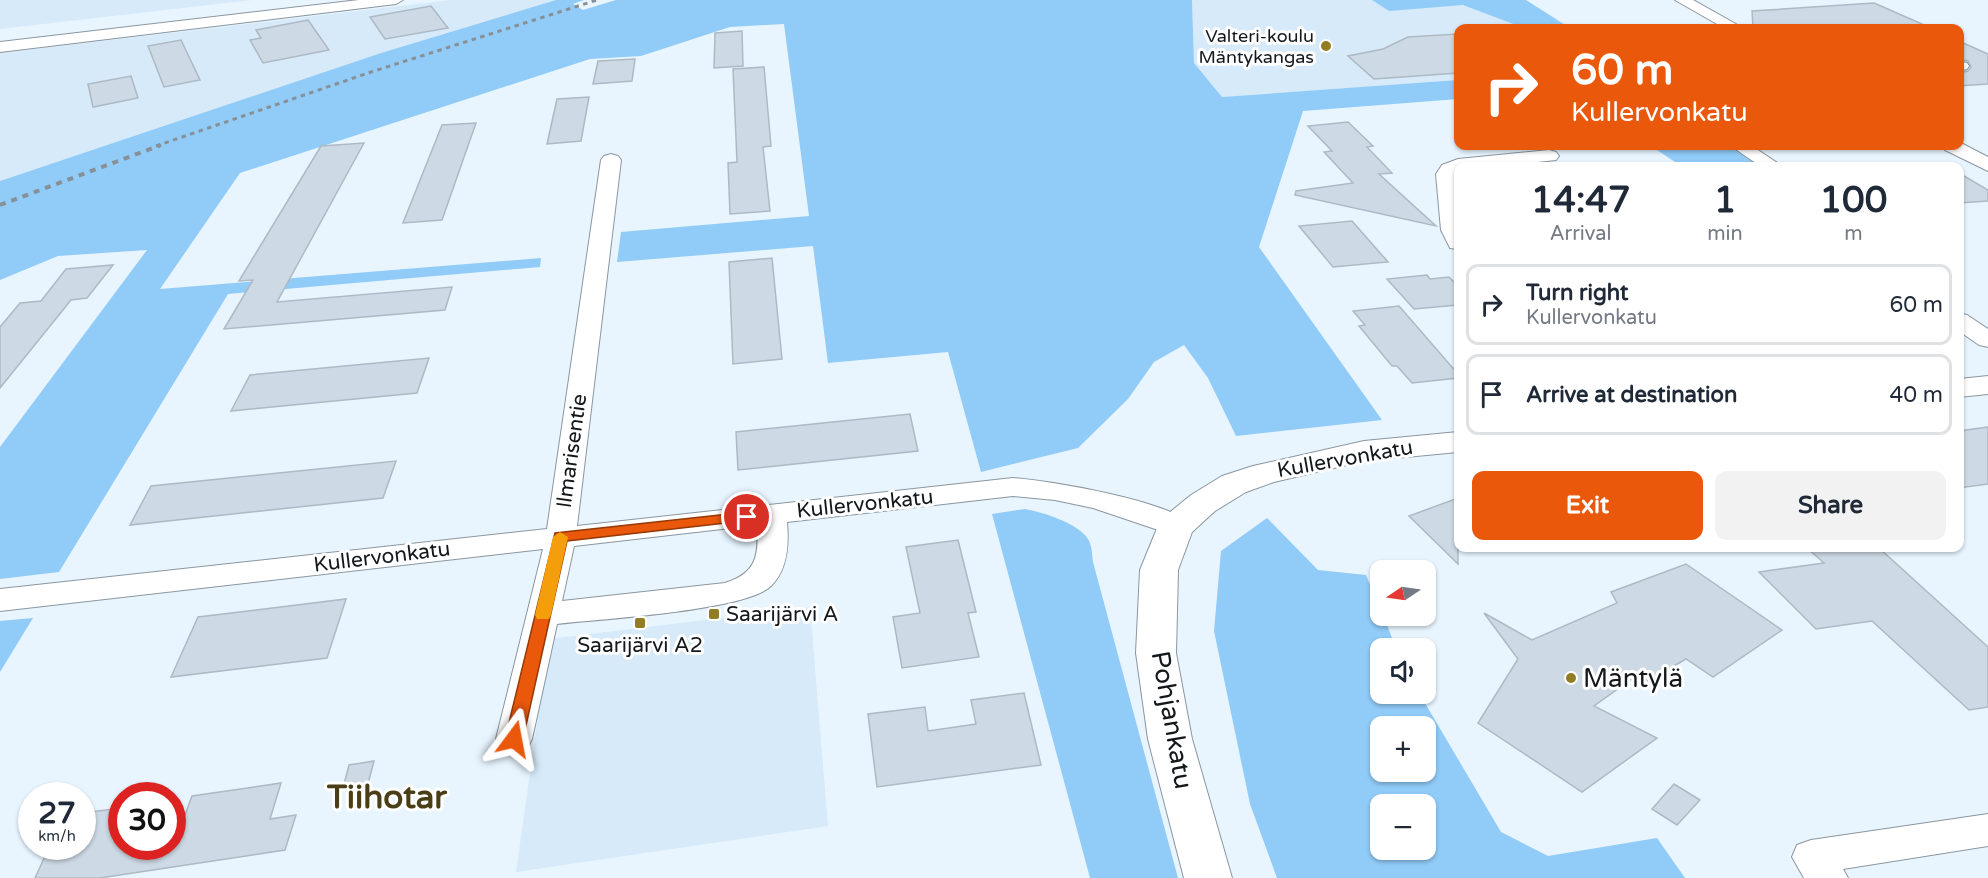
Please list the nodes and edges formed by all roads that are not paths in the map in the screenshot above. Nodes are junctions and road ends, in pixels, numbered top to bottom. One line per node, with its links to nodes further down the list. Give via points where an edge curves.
1 (396, 0): 4 (street)
2 (1682, 0): 3 (street)
3 (1727, 24)
4 (0, 47)
5 (1746, 150): 11 (street)
6 (1962, 150): 8 (street)
7 (1549, 156): 10 (street)
8 (1983, 159)
9 (611, 160): 21 (street, Ilmarisentie)
10 (1488, 162)
11 (1766, 162)
12 (1454, 167): 13 (street, via 1446,174)
13 (1454, 234)
14 (1964, 323): 15 (street)
15 (1988, 340)
16 (1988, 385): 17 (main road)
17 (1964, 387)
18 (1454, 442): 20 (main road, Kullervonkatu, via 1364,451 1265,474 1234,484 1203,502)
19 (771, 514): 20 (street, Kullervonkatu, via 1013,487 1048,488 1122,505); 21 (street, Kullervonkatu); 23 (street, via 773,548 769,565 754,584 726,594)
20 (1176, 526): 27 (main road, Pohjankatu, via 1159,570 1156,653 1170,739)
21 (561, 536): 22 (street, Kullervonkatu); 23 (street, Ilmarisentie)
22 (0, 600)
23 (543, 614): 24 (street, Ilmarisentie)
24 (514, 739)
25 (1988, 830): 26 (street)
26 (1819, 867)
27 (1208, 878)

